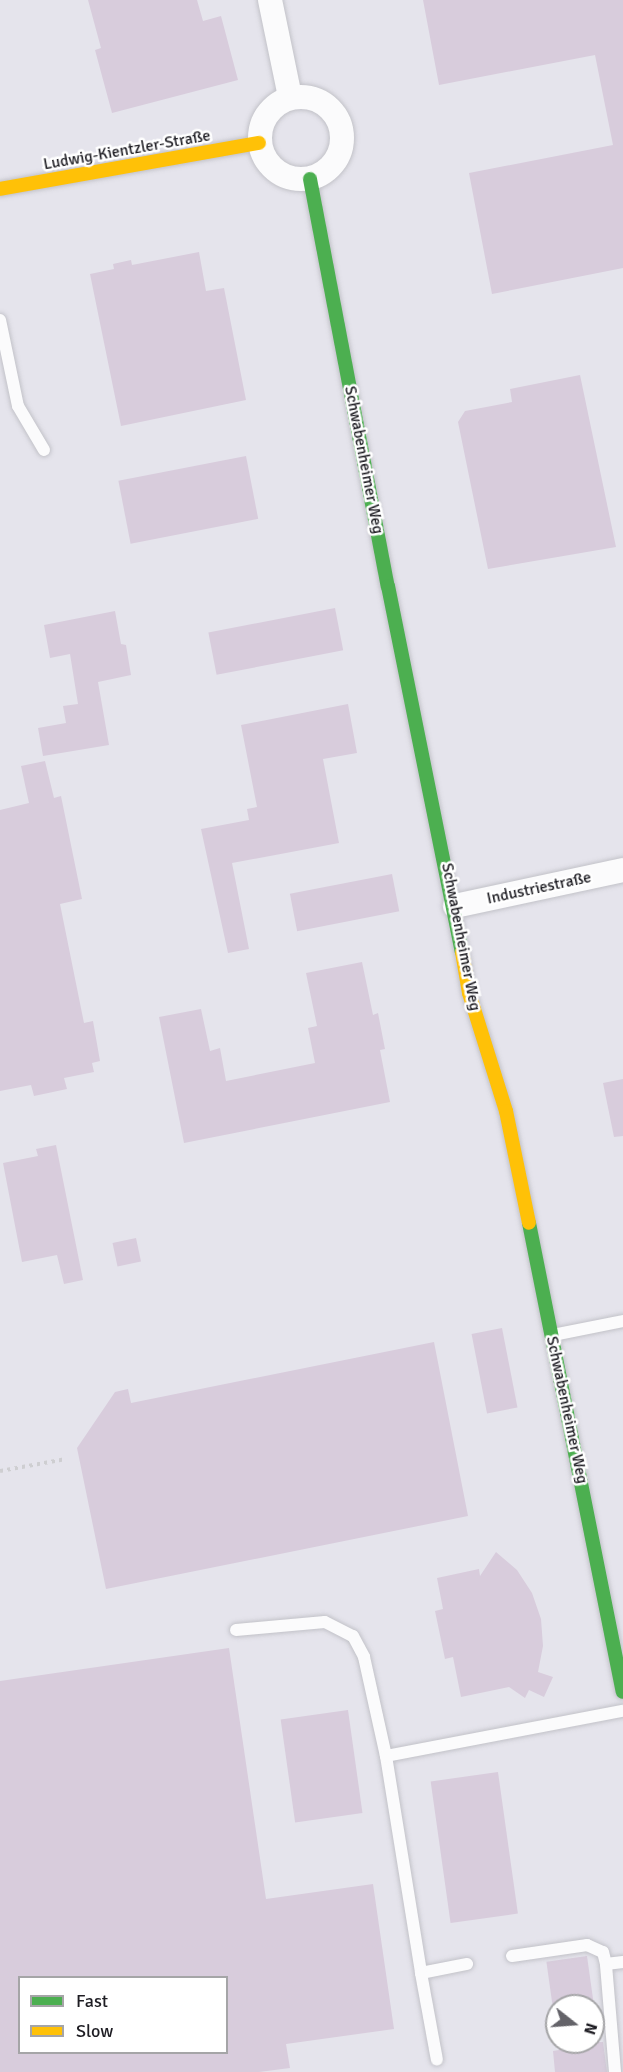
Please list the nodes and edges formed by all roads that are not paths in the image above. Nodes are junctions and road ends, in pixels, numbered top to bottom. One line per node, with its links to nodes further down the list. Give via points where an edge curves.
1 (270, 0): 2 (street)
2 (290, 97): 3 (street, via 266,114); 4 (street, via 304,96 322,103 337,117 342,129 339,155 322,174)
3 (259, 143): 4 (street, via 276,172 298,180); 5 (street, Ludwig-Kientzler-Straße)
4 (310, 178): 9 (street, Schwabenheimer Weg, via 390,596)
5 (0, 189)
6 (0, 320): 7 (lane, via 18,406)
7 (44, 450)
8 (623, 870): 9 (street, Industriestraße)
9 (455, 906): 11 (street, Schwabenheimer Weg, via 469,993 506,1112)
10 (623, 1321): 11 (lane)
11 (551, 1335): 13 (street, Schwabenheimer Weg)
12 (236, 1630): 15 (lane, via 325,1622 353,1636 364,1657)
13 (623, 1692)
14 (623, 1711): 15 (lane)
15 (386, 1756): 20 (lane)
16 (512, 1956): 19 (lane, via 587,1945 603,1952)
17 (623, 1962): 19 (lane)
18 (467, 1964): 20 (lane)
19 (606, 1964): 22 (lane)
20 (422, 1973): 21 (lane)
21 (437, 2060)
22 (615, 2072)

